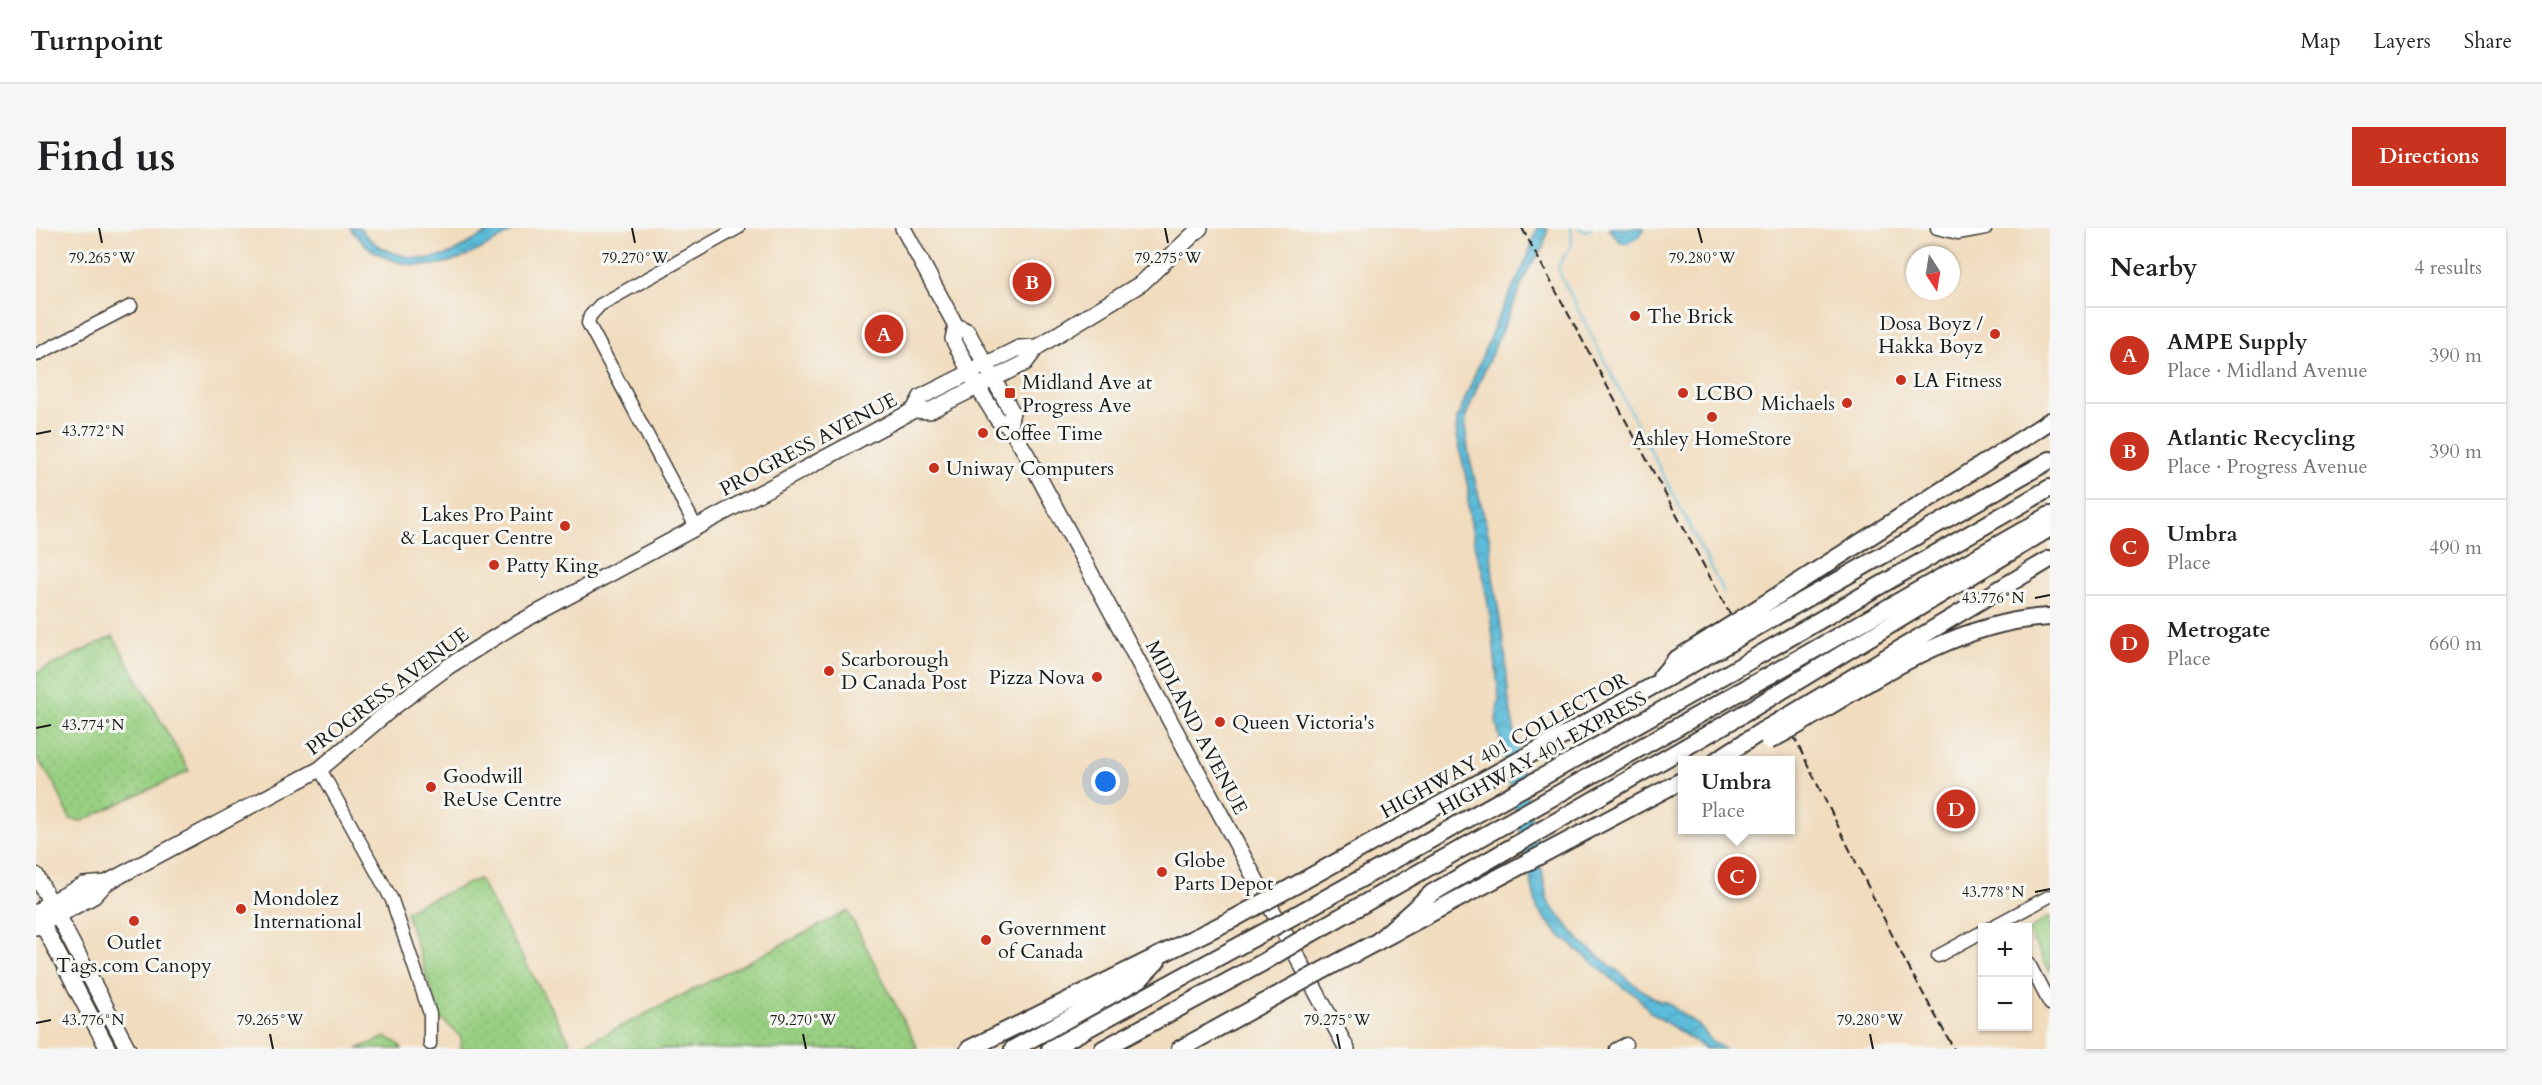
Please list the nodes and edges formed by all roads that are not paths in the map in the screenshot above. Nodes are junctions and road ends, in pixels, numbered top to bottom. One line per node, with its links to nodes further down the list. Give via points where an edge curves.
1 (738, 228): 20 (street, via 600,305 588,323)
2 (903, 228): 7 (main road, MIDLAND AVENUE)
3 (1200, 228): 8 (main road, PROGRESS AVENUE, via 1142,284)
4 (1937, 228): 5 (street, via 1958,233)
5 (1986, 228)
6 (131, 306): 9 (street)
7 (956, 326): 10 (main road, MIDLAND AVENUE, via 968,331); 11 (main road, MIDLAND AVENUE, via 953,339)
8 (1037, 346): 10 (main road, PROGRESS AVENUE, via 1019,348); 12 (main road, PROGRESS AVENUE, via 1025,363)
9 (36, 355)
10 (985, 364): 11 (main road, PROGRESS AVENUE); 12 (main road, MIDLAND AVENUE)
11 (970, 371): 13 (main road, MIDLAND AVENUE); 14 (main road, PROGRESS AVENUE, via 921,397)
12 (992, 378): 13 (main road, PROGRESS AVENUE); 16 (main road, MIDLAND AVENUE, via 1012,412)
13 (977, 386): 14 (main road, PROGRESS AVENUE, via 929,411); 16 (main road, MIDLAND AVENUE, via 998,420)
14 (914, 410): 20 (main road, PROGRESS AVENUE)
15 (2050, 421): 24 (highway)
16 (1009, 426): 50 (main road, MIDLAND AVENUE)
17 (2050, 460): 24 (highway, HIGHWAY 401 COLLECTOR)
18 (2050, 488): 47 (highway, HIGHWAY 401 EXPRESS, bridge, via 1759,655)
19 (2050, 514): 48 (highway, bridge, via 1262,963)
20 (696, 527): 29 (main road, PROGRESS AVENUE, via 513,626 449,666)
21 (2050, 528): 37 (highway, bridge, via 1750,710 1432,893)
22 (2050, 559): 25 (highway)
23 (2050, 616): 25 (highway, via 1989,626 1927,651)
24 (1744, 626): 38 (highway, HIGHWAY 401 COLLECTOR, bridge, via 1653,686)
25 (1793, 721): 26 (highway, bridge)
26 (1766, 736): 27 (highway); 28 (highway)
27 (1725, 756)
28 (1732, 756)
29 (320, 769): 33 (main road, PROGRESS AVENUE, via 106,883 84,885); 43 (street, via 392,900 430,1014)
30 (1678, 783): 37 (highway)
31 (36, 875): 33 (main road)
32 (2050, 896): 35 (street)
33 (54, 909): 34 (main road, PROGRESS AVENUE); 42 (main road)
34 (37, 919): 44 (main road)
35 (2008, 923)
36 (1978, 935): 39 (street)
37 (1377, 942): 49 (highway, bridge)
38 (1164, 954): 45 (highway, HIGHWAY 401 COLLECTOR); 46 (highway, via 1140,979)
39 (1938, 956)
40 (2032, 970): 41 (street)
41 (2050, 1004)
42 (125, 1044): 44 (main road)
43 (430, 1044)
44 (107, 1048)
45 (969, 1049)
46 (1013, 1049)
47 (1050, 1049)
48 (1103, 1049)
49 (1180, 1049)
50 (1347, 1049)

